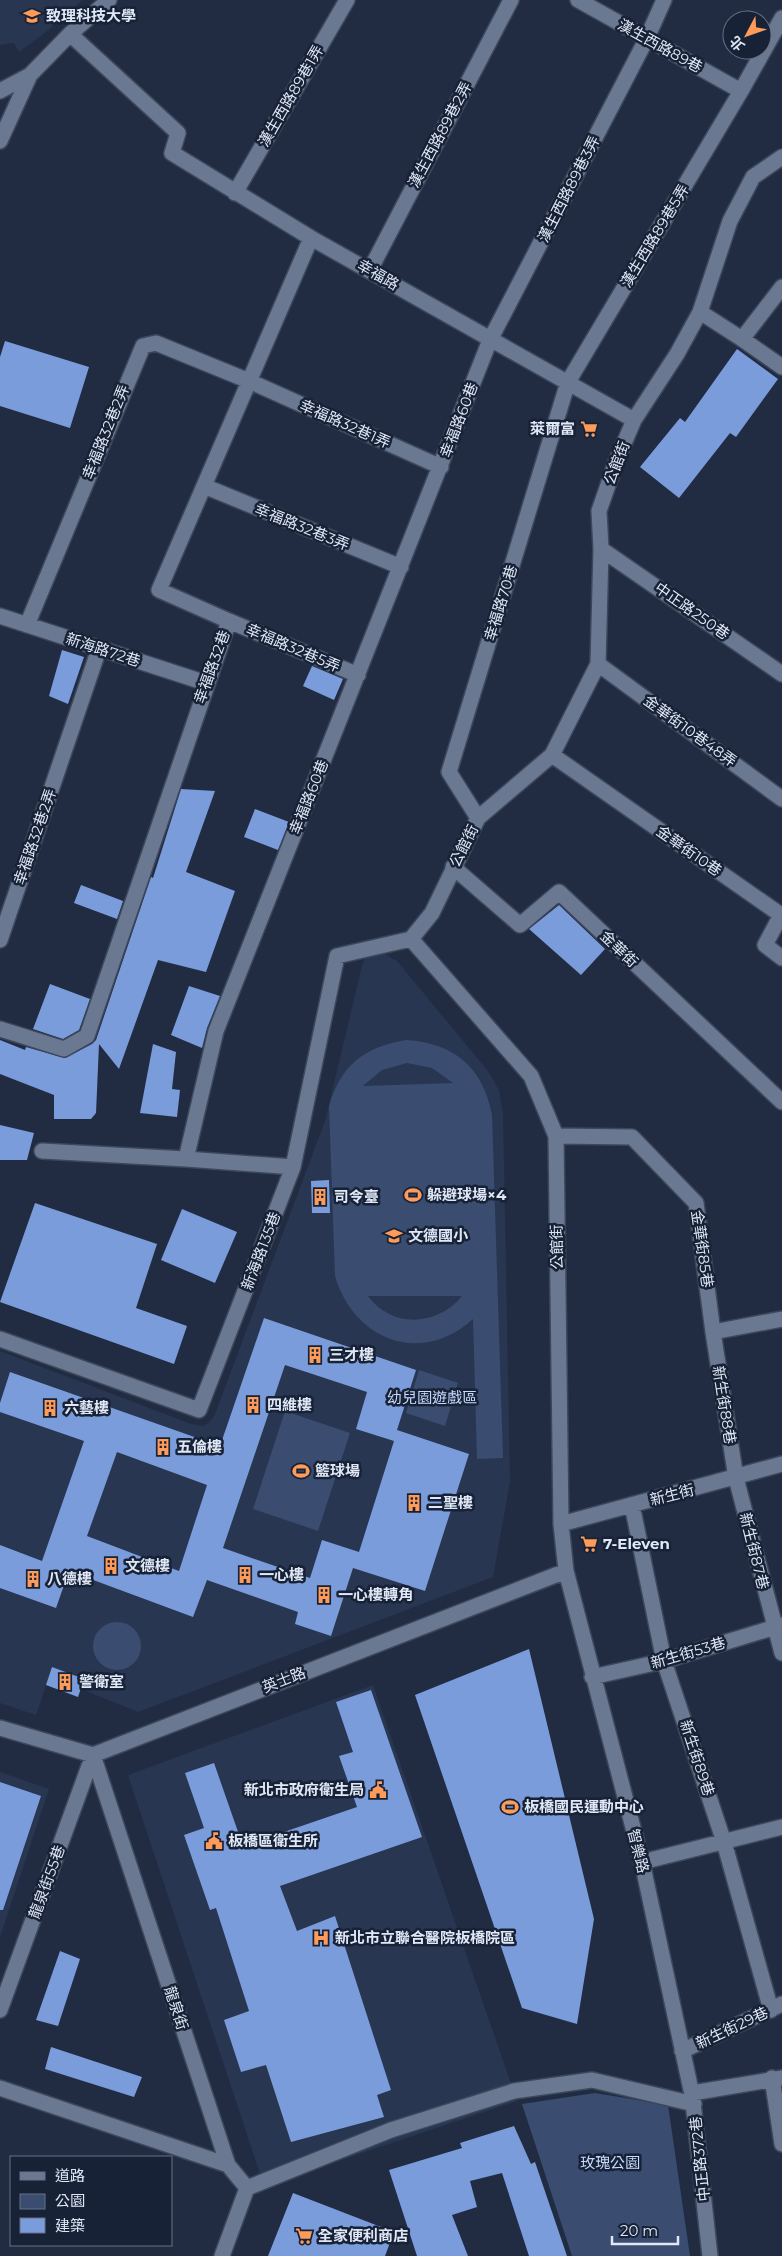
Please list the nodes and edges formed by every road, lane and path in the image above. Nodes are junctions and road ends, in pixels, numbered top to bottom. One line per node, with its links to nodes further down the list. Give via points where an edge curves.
1 (109, 0): 7 (street)
2 (347, 0): 14 (street, 漢生西路89巷1弄)
3 (511, 0): 16 (street, 漢生西路89巷2弄)
4 (578, 0): 8 (street, 漢生西路89巷)
5 (664, 0): 8 (street, 漢生西路89巷3弄)
6 (782, 18): 11 (street, 漢生西路89巷5弄)
7 (70, 34): 9 (street); 14 (street, 幸福路, via 178,133 172,152)
8 (647, 38): 11 (street, 漢生西路89巷); 20 (street, 漢生西路89巷3弄)
9 (30, 75): 10 (street); 12 (street)
10 (0, 91)
11 (741, 91): 23 (street, 漢生西路89巷5弄)
12 (0, 141)
13 (782, 157): 18 (street, 公館街, via 753,177 734,212)
14 (235, 193): 15 (street, 幸福路)
15 (311, 238): 16 (street, 幸福路); 22 (street, 幸福路32巷)
16 (370, 270): 20 (street, 幸福路)
17 (782, 287): 19 (street)
18 (700, 312): 19 (street); 24 (street, 公館街)
19 (742, 338): 21 (street)
20 (490, 340): 23 (street, 幸福路); 25 (street, 幸福路60巷)
21 (782, 368)
22 (250, 381): 25 (street, 幸福路32巷1弄); 26 (street, 幸福路32巷); 31 (street, 幸福路32巷2弄, via 156,343 143,346)
23 (568, 382): 24 (street, 幸福路); 39 (street, 幸福路70巷, via 450,772)
24 (634, 420): 27 (street, 公館街, via 598,512)
25 (441, 467): 28 (street, 幸福路60巷)
26 (204, 486): 28 (street, 幸福路32巷3弄); 30 (street, 幸福路32巷, via 159,590)
27 (601, 548): 33 (street, 公館街); 34 (street, 中正路250巷)
28 (401, 567): 35 (street, 幸福路60巷)
29 (0, 616): 31 (street, 新海路72巷)
30 (229, 621): 35 (street, 幸福路32巷5弄); 36 (street, 幸福路32巷)
31 (27, 625): 32 (street, 新海路72巷)
32 (99, 649): 36 (street, 新海路72巷); 43 (street, 幸福路32巷2弄)
33 (598, 664): 37 (street, 公館街); 38 (street, 金華街10巷48弄)
34 (782, 674)
35 (358, 675): 49 (street, 幸福路60巷, via 216,1031)
36 (206, 683): 45 (street, 幸福路32巷, via 87,1036 64,1050)
37 (552, 755): 39 (street, 公館街); 41 (street, 金華街10巷)
38 (782, 799)
39 (478, 818): 40 (street, 公館街)
40 (453, 866): 42 (street, 公館街, via 432,913); 46 (street, 金華街, via 520,926 559,892)
41 (781, 914): 44 (street, 金華街10巷, via 765,945)
42 (411, 939): 47 (street, 公館街, via 531,1076); 50 (street, 新海路135巷, via 337,956)
43 (0, 940)
44 (782, 958)
45 (0, 1028)
46 (782, 1102)
47 (556, 1136): 52 (street, 金華街85巷, via 632,1137 696,1203); 57 (street, 公館街)
48 (42, 1151): 49 (street)
49 (186, 1159): 50 (street)
50 (293, 1167): 53 (street, 新海路135巷, via 199,1410)
51 (782, 1319): 52 (street)
52 (713, 1332): 55 (street, 新生街88巷)
53 (0, 1339)
54 (782, 1464): 55 (street, 新生街)
55 (736, 1478): 56 (street, 新生街); 59 (street, 新生街87巷)
56 (632, 1505): 57 (street, 新生街); 61 (street, 新生街89巷)
57 (560, 1524): 58 (street, 公館街)
58 (566, 1571): 62 (street, 智樂路); 64 (street, 英士路)
59 (778, 1626): 60 (street, 新生街87巷); 61 (street, 新生街53巷)
60 (782, 1653)
61 (664, 1661): 62 (street, 新生街53巷); 66 (street, 新生街89巷)
62 (592, 1677): 67 (street, 智樂路)
63 (0, 1728): 64 (street)
64 (93, 1755): 69 (street, 龍泉街55巷); 75 (street, 龍泉街)
65 (782, 1827): 66 (street)
66 (724, 1842): 67 (street); 68 (street, 新生街89巷)
67 (642, 1862): 70 (street, 智樂路)
68 (776, 2007): 70 (street, 新生街29巷)
69 (0, 2010)
70 (682, 2051): 73 (street, 智樂路)
71 (777, 2078): 73 (street); 74 (street)
72 (0, 2088): 75 (street)
73 (693, 2098): 76 (street, via 592,2080 514,2091 391,2130); 78 (street, 中正路372巷)
74 (782, 2144)
75 (228, 2165): 76 (street, 龍泉街)
76 (247, 2188): 77 (street)
77 (222, 2256)
78 (710, 2256)

